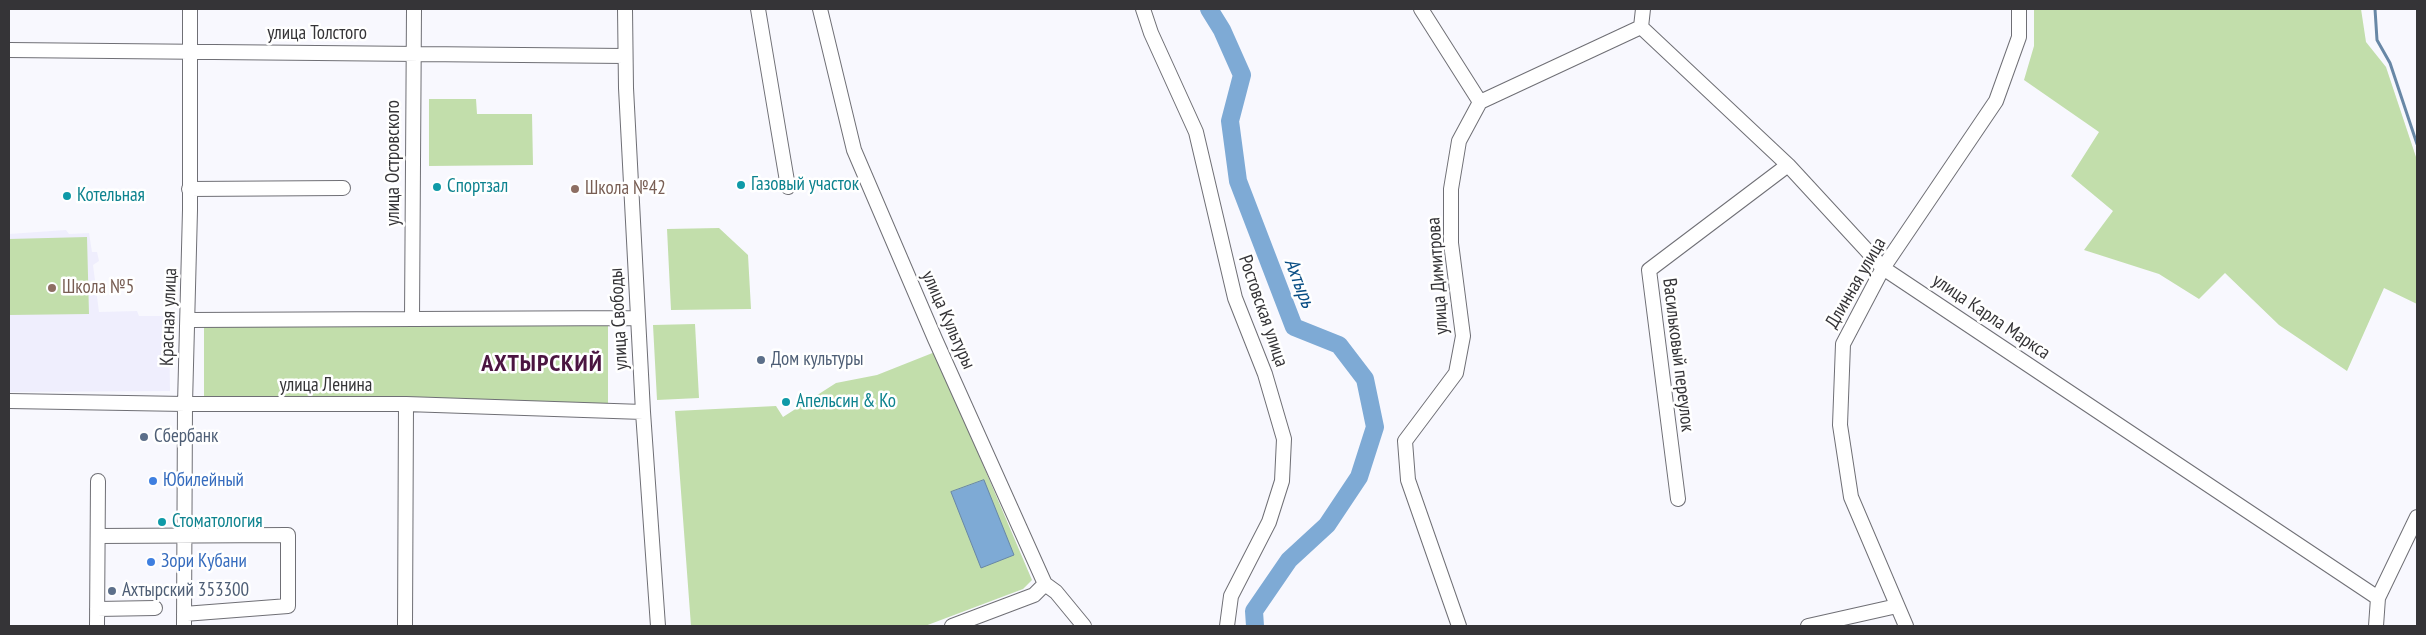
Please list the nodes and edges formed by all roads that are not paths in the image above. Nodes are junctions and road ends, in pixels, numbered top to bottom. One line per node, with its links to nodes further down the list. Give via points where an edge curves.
1 (190, 9): 12 (street, Красная улица)
2 (414, 9): 13 (street, улица Островского)
3 (625, 9): 14 (street, улица Свободы)
4 (758, 9): 17 (street)
5 (820, 9): 33 (street, улица Культуры, via 854,150)
6 (1143, 9): 44 (street, Ростовская улица, via 1196,132 1235,298 1265,374 1284,439 1282,481 1269,522 1231,596)
7 (1421, 9): 15 (street)
8 (1643, 9): 10 (street)
9 (2019, 9): 20 (street, Длинная улица, via 2019,37 1996,101)
10 (1641, 27): 15 (street); 16 (street, улица Карла Маркса)
11 (9, 50): 12 (street, улица Толстого)
12 (190, 52): 13 (street, улица Толстого); 19 (street, Красная улица)
13 (414, 53): 14 (street, улица Толстого); 21 (street, улица Островского)
14 (625, 56): 22 (street, улица Свободы)
15 (1480, 102): 45 (street, улица Димитрова, via 1459,141 1451,189 1451,243 1463,336 1456,373 1405,441 1408,480)
16 (1788, 165): 20 (street, улица Карла Маркса); 29 (street, Васильковый переулок, via 1649,270)
17 (788, 187)
18 (343, 188): 19 (street)
19 (189, 189): 23 (street, Красная улица)
20 (1883, 268): 34 (street, улица Карла Маркса); 35 (street, Длинная улица, via 1843,344 1840,425 1851,497)
21 (412, 318): 22 (street); 23 (street)
22 (638, 318): 27 (street, улица Свободы)
23 (189, 320): 25 (street, Красная улица)
24 (9, 400): 25 (street, улица Ленина)
25 (185, 404): 26 (street, улица Ленина); 32 (street, Красная улица)
26 (406, 404): 27 (street, улица Ленина); 40 (street)
27 (643, 412): 41 (street, улица Свободы)
28 (98, 481): 31 (street)
29 (1678, 499)
30 (2417, 517): 34 (street)
31 (98, 536): 32 (street); 36 (street)
32 (184, 537): 38 (street, Красная улица); 38 (street, via 288,535 288,606)
33 (1046, 584): 42 (street, via 1034,595); 43 (street, улица Культуры)
34 (2378, 598): 48 (street)
35 (1897, 606): 46 (street); 47 (street, Длинная улица)
36 (97, 608): 37 (street); 39 (street)
37 (155, 608)
38 (184, 620)
39 (97, 626)
40 (405, 626)
41 (658, 626)
42 (952, 626)
43 (1084, 626)
44 (1227, 626)
45 (1459, 626)
46 (1808, 626)
47 (1906, 626)
48 (2376, 626)

